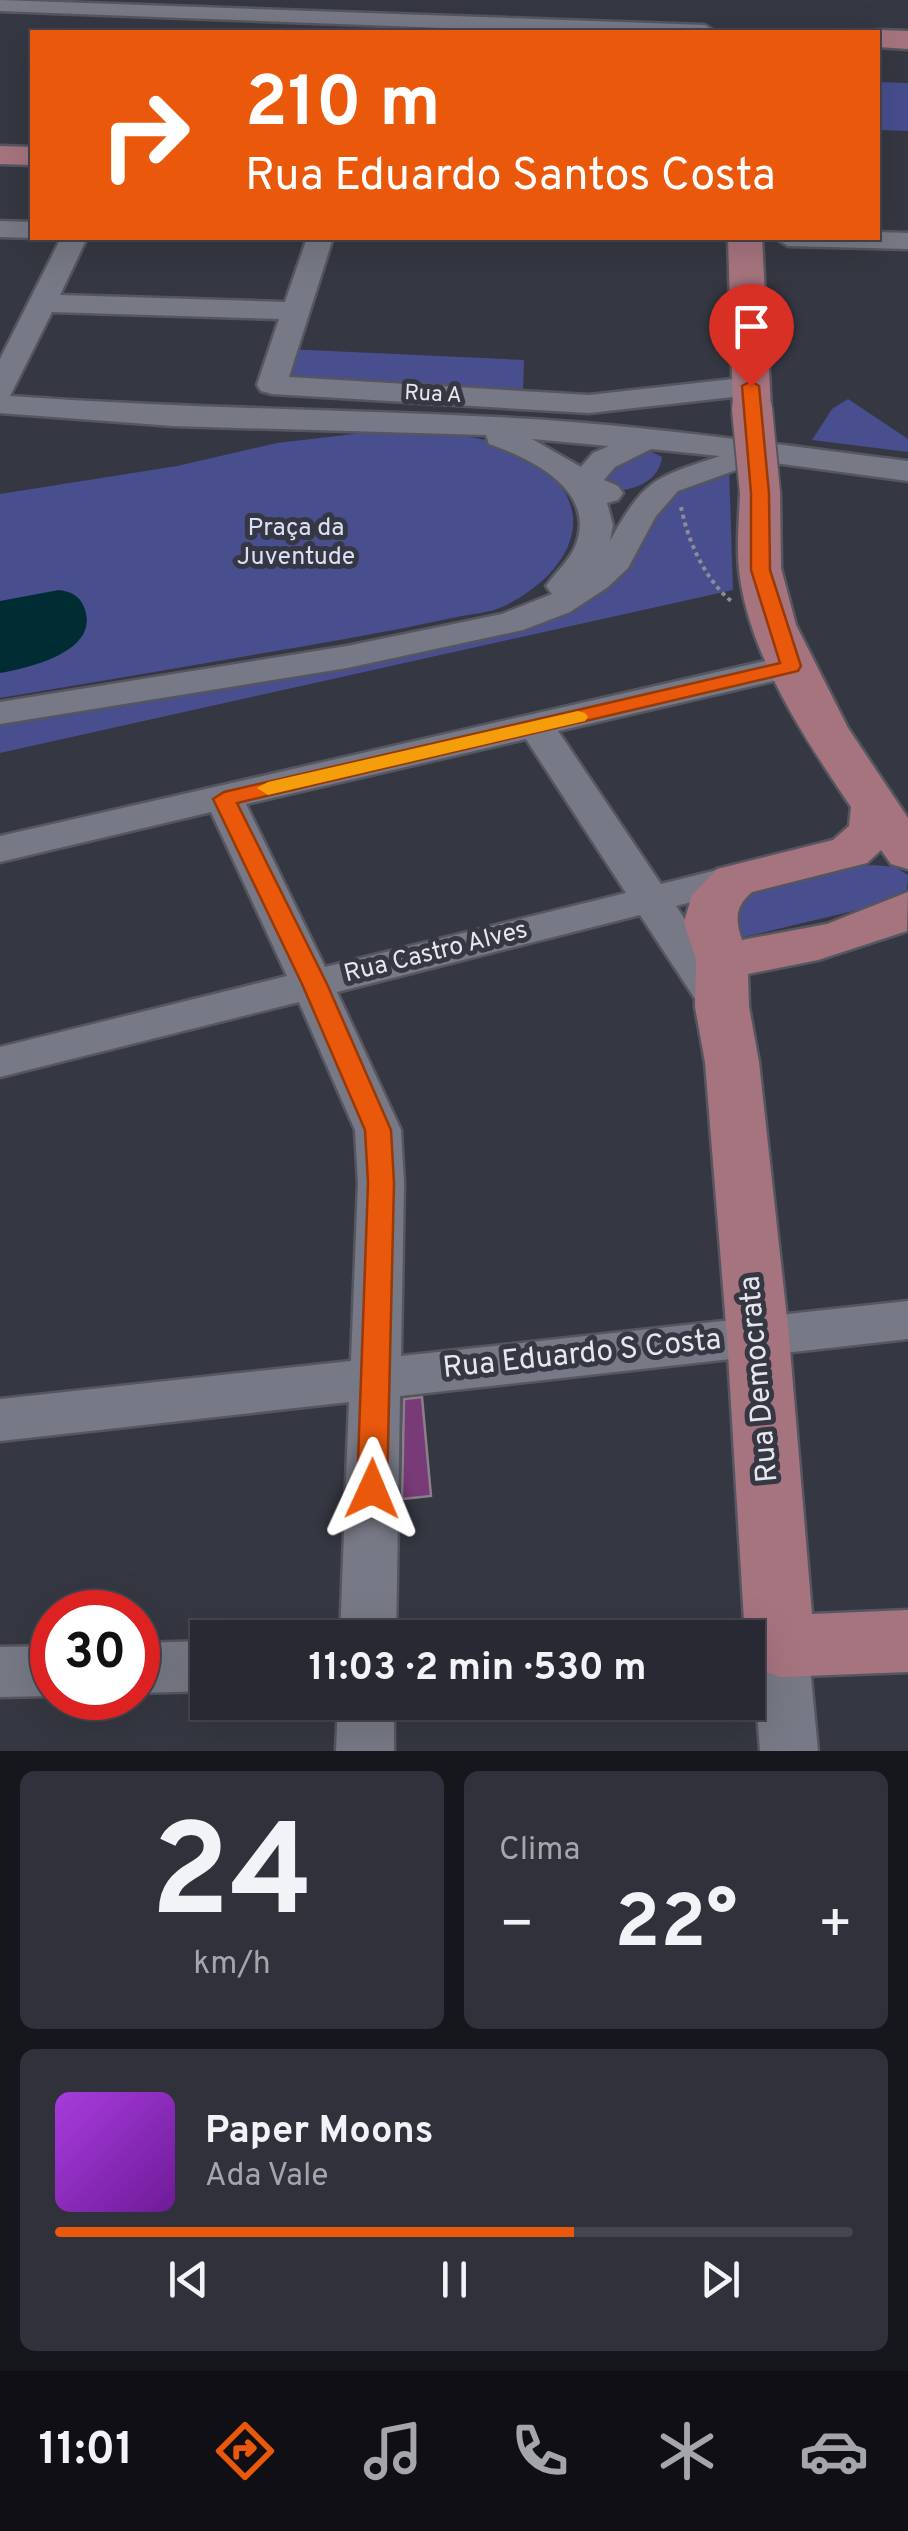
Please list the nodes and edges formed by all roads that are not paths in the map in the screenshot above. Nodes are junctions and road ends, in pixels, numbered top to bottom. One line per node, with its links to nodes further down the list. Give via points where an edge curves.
1 (444, 0): 5 (street)
2 (569, 0): 7 (street)
3 (0, 4): 4 (street)
4 (72, 4): 5 (street)
5 (460, 24): 8 (street)
6 (713, 27): 10 (street)
7 (570, 28): 8 (street); 9 (street)
8 (513, 30)
9 (622, 30)
10 (664, 30)
11 (880, 40): 12 (main road)
12 (908, 40)
13 (0, 155): 14 (main road)
14 (30, 156)
15 (0, 228): 16 (street)
16 (30, 230)
17 (73, 240): 22 (street)
18 (319, 240): 23 (street, Rua A)
19 (746, 240): 26 (main road)
20 (814, 240): 21 (street)
21 (904, 247)
22 (39, 308): 23 (street); 24 (street); 25 (street)
23 (295, 311): 26 (street, Rua A, via 272,386 590,404)
24 (0, 312)
25 (0, 390)
26 (751, 398): 31 (main road, bridge)
27 (0, 404): 28 (street, via 172,417)
28 (432, 424): 29 (street); 33 (street, via 519,442)
29 (650, 440): 31 (street); 33 (street, via 604,460); 34 (street, via 672,454)
30 (908, 459): 31 (street)
31 (774, 468): 32 (street); 34 (street); 36 (main road, via 760,570)
32 (908, 471)
33 (584, 483): 34 (street, via 618,496); 35 (street, via 596,522 591,551 558,590)
34 (669, 484): 35 (street, via 596,580 558,605)
35 (511, 623): 37 (street, via 347,657)
36 (784, 648): 38 (street); 40 (main road)
37 (0, 713)
38 (537, 728): 39 (street); 46 (street)
39 (224, 799): 41 (street); 48 (street)
40 (874, 807): 42 (main road); 44 (main road, via 873,831 865,841)
41 (0, 849)
42 (908, 853)
43 (908, 863): 44 (main road)
44 (810, 864): 45 (main road)
45 (756, 874): 46 (street, Rua Castro Alves); 49 (main road, Rua Democrata, via 722,887 712,908)
46 (649, 899): 48 (street, Rua Castro Alves); 49 (street)
47 (908, 909): 49 (main road, via 884,924 752,956)
48 (314, 984): 50 (street, Rua Castro Alves); 53 (street, via 378,1130)
49 (722, 984): 52 (main road, Rua Democrata)
50 (0, 1062)
51 (908, 1320): 52 (street, Rua Eduardo S Costa)
52 (758, 1336): 53 (street, Rua Eduardo S Costa); 56 (main road, Rua Democrata)
53 (375, 1378): 54 (street, Rua Eduardo S Costa); 55 (street)
54 (0, 1420)
55 (368, 1620)
56 (763, 1620)
57 (908, 1641): 58 (main road)
58 (765, 1647)
59 (765, 1651): 66 (street, Rua Democrata)
60 (160, 1667): 61 (street)
61 (190, 1667)
62 (30, 1671): 63 (street)
63 (0, 1672)
64 (366, 1720): 65 (street)
65 (365, 1751)
66 (789, 1751)

